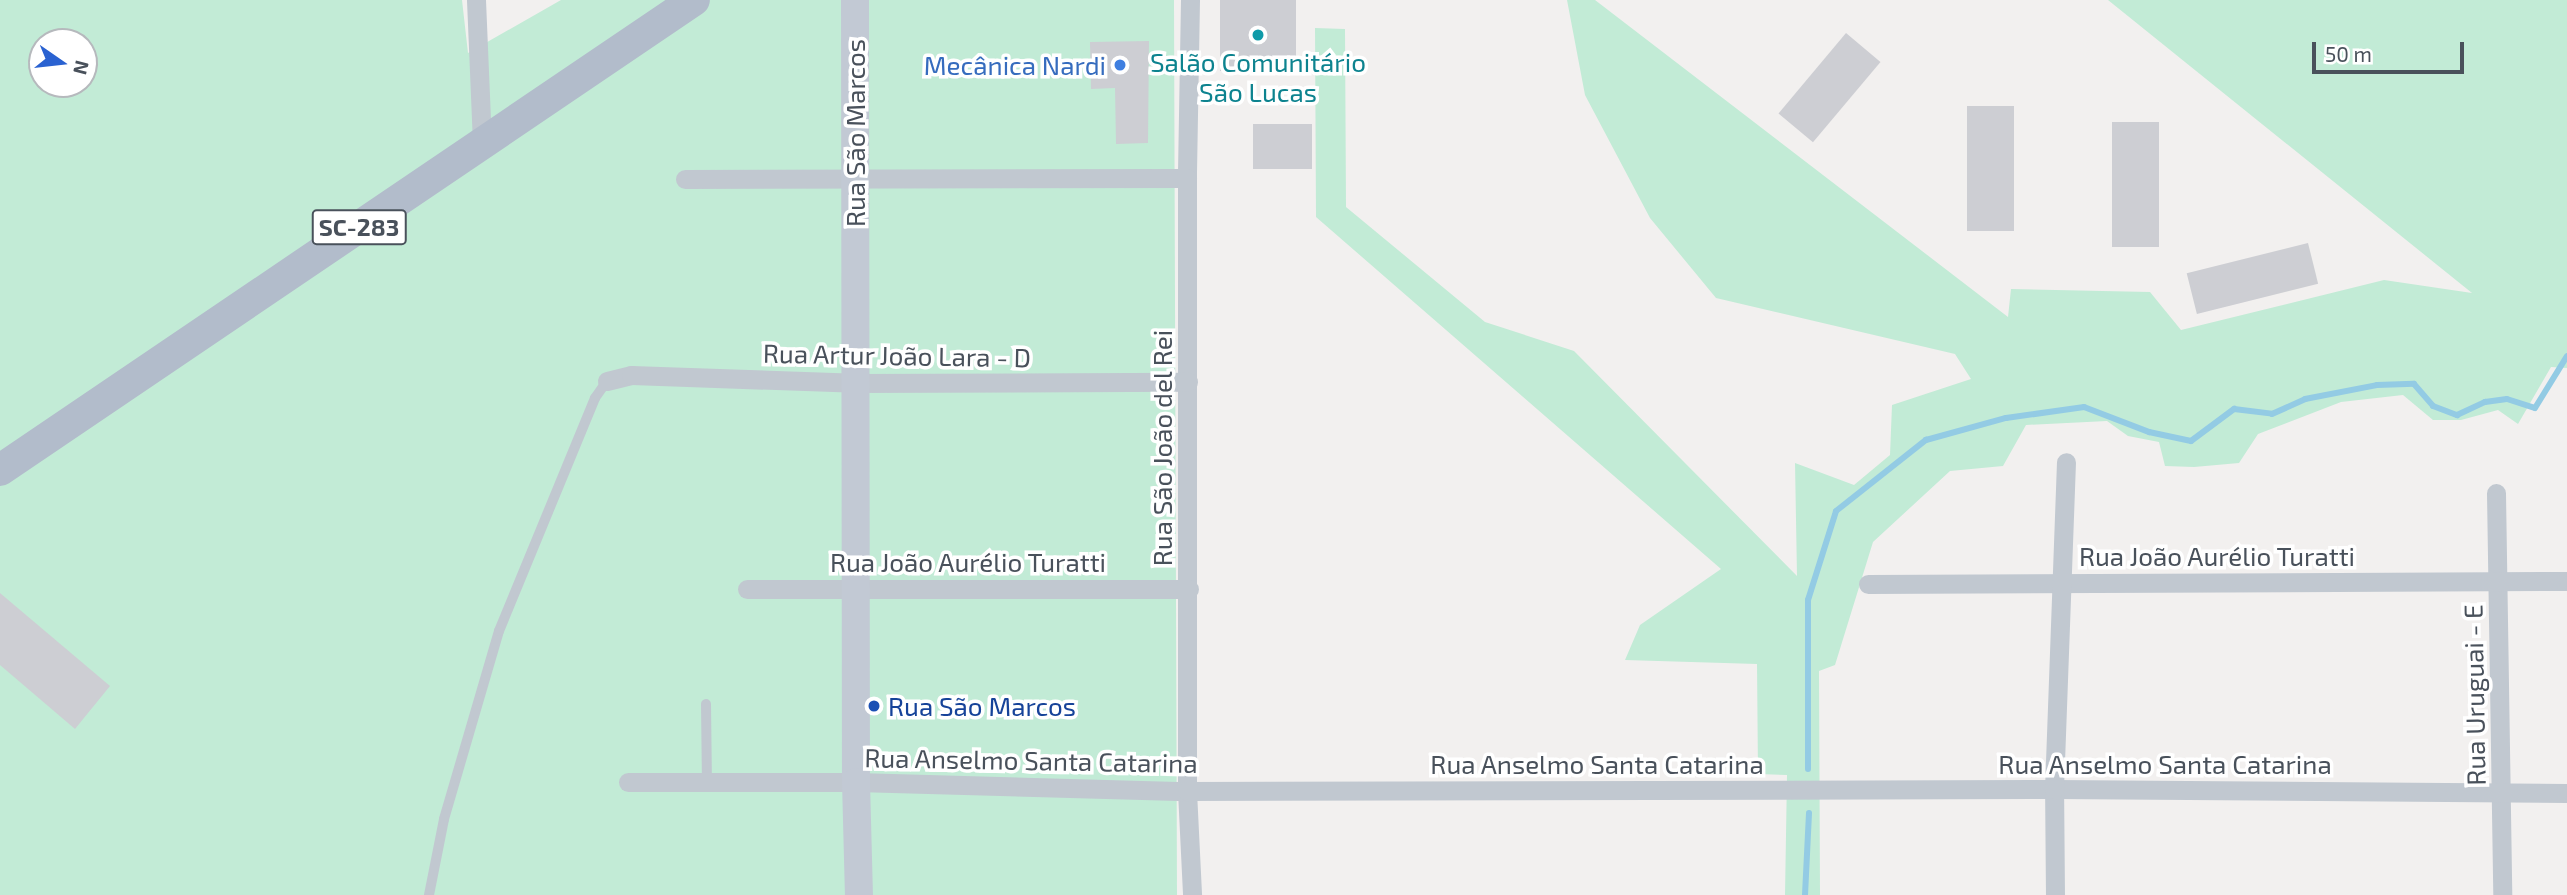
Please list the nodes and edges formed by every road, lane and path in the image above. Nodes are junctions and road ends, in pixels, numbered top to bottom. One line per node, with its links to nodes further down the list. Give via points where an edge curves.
1 (476, 0): 5 (street)
2 (694, 0): 5 (main road)
3 (855, 0): 6 (street, Rua São Marcos)
4 (1190, 0): 7 (street, Rua São João del Rei)
5 (482, 143): 13 (main road, SC-283)
6 (855, 178): 7 (street); 8 (street); 11 (street, Rua São Marcos)
7 (1187, 178): 10 (street, Rua São João del Rei)
8 (685, 179)
9 (607, 381): 11 (street, Rua Artur João Lara - D, via 631,375); 30 (lane, via 595,398 499,631 444,819)
10 (1188, 382): 11 (street, Rua Artur João Lara - D); 21 (street, Rua São João del Rei)
11 (855, 383): 20 (street, Rua São Marcos)
12 (2066, 462): 17 (street)
13 (0, 470)
14 (2496, 493): 16 (street, Rua Uruguai - E)
15 (2567, 581): 16 (street, Rua João Aurélio Turatti)
16 (2498, 582): 17 (street, Rua João Aurélio Turatti); 28 (street, Rua Uruguai - E)
17 (2060, 583): 18 (street, Rua João Aurélio Turatti); 26 (street)
18 (1868, 584)
19 (747, 589): 20 (street, Rua João Aurélio Turatti)
20 (856, 589): 21 (street, Rua João Aurélio Turatti); 25 (street, Rua São Marcos)
21 (1189, 589): 27 (street, Rua São João del Rei)
22 (706, 704): 24 (lane)
23 (628, 782): 24 (street, Rua Anselmo Santa Catarina)
24 (707, 782): 25 (street, Rua Anselmo Santa Catarina)
25 (856, 782): 27 (street, Rua Anselmo Santa Catarina); 31 (street, Rua São Marcos)
26 (2054, 789): 27 (street, Rua Anselmo Santa Catarina); 28 (street, Rua Anselmo Santa Catarina); 33 (street)
27 (1186, 791): 32 (street, Rua São João del Rei)
28 (2502, 793): 29 (street, Rua Anselmo Santa Catarina); 34 (street, Rua Uruguai - E)
29 (2567, 793)
30 (429, 895)
31 (859, 895)
32 (1192, 895)
33 (2055, 895)
34 (2502, 895)

